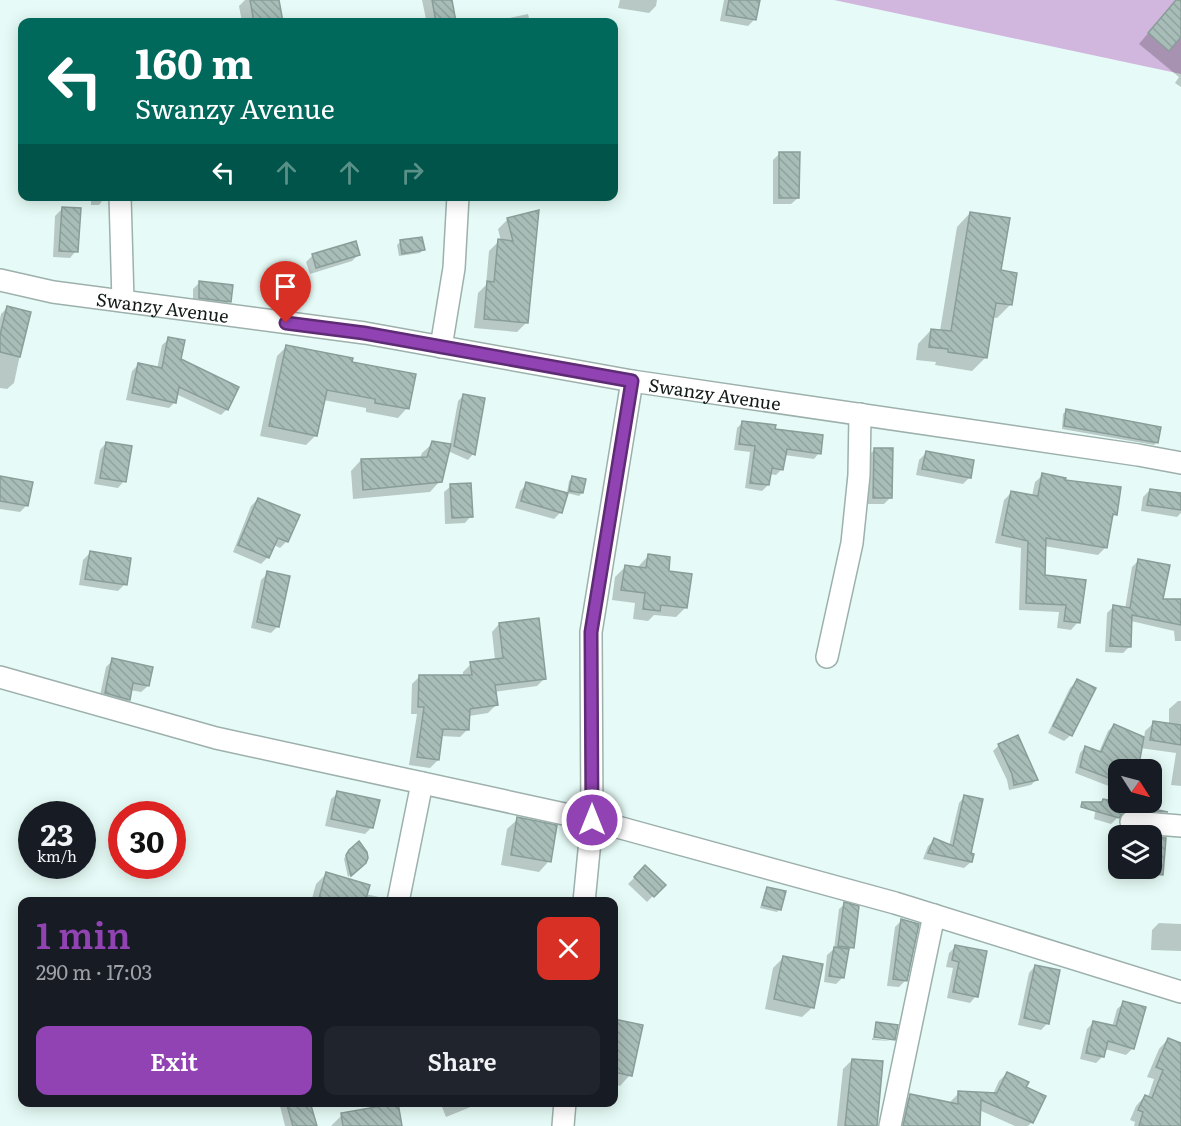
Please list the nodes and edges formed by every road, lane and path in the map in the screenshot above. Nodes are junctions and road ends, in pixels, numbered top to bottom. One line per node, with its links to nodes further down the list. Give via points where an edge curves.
1 (120, 201): 4 (street)
2 (458, 201): 5 (street, via 454,268)
3 (0, 280): 4 (street, Swanzy Avenue)
4 (123, 301): 5 (street, Swanzy Avenue)
5 (441, 347): 6 (street, Swanzy Avenue)
6 (632, 381): 7 (street, Swanzy Avenue); 12 (street, via 591,632)
7 (860, 414): 8 (street, Swanzy Avenue); 9 (street, via 852,543)
8 (1181, 463)
9 (827, 657)
10 (0, 677): 11 (street, via 216,738)
11 (422, 783): 12 (street); 15 (street)
12 (592, 820): 16 (street); 17 (street)
13 (1131, 822): 14 (street)
14 (1181, 826)
15 (399, 897)
16 (584, 897)
17 (934, 915): 18 (street); 21 (street)
18 (1181, 992)
19 (565, 1107): 20 (street)
20 (563, 1126)
21 (890, 1126)

